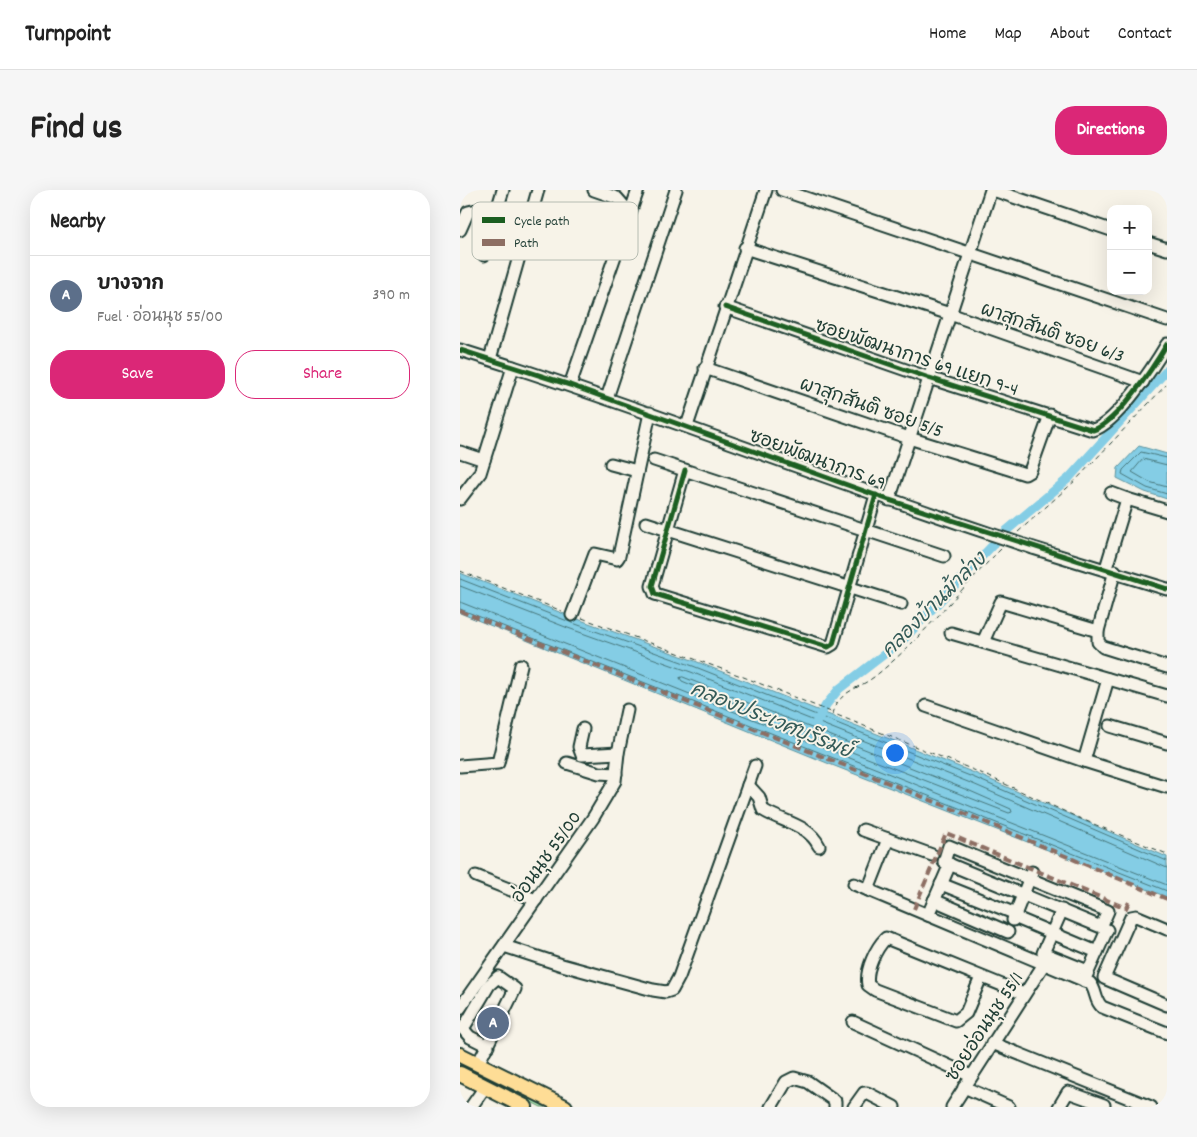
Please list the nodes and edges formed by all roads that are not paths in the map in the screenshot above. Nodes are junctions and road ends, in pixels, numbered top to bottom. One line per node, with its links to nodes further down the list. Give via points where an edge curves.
1 (594, 190): 7 (street)
2 (638, 190): 8 (street)
3 (676, 190): 29 (street)
4 (766, 190): 13 (street)
5 (782, 190): 15 (street)
6 (992, 190): 10 (street); 15 (street)
7 (620, 202)
8 (634, 202)
9 (472, 211): 11 (street, via 468,212)
10 (1107, 229)
11 (460, 230)
12 (1152, 244): 14 (street)
13 (745, 248): 18 (street); 19 (street, ผาสุกสันติ ซอย 6/3)
14 (1167, 250)
15 (970, 254): 19 (street); 20 (street)
16 (518, 260): 23 (street)
17 (614, 260): 28 (street)
18 (725, 307): 25 (street); 26 (street, ซอยพัฒนาการ 69 แยก 9-4)
19 (950, 314): 26 (street); 27 (street, ผาสุกสันติ ซอย 6/3)
20 (1167, 320)
21 (1167, 344): 27 (street)
22 (460, 350): 23 (street, ซอยพัฒนาการ 69)
23 (490, 359): 24 (street, ซอยพัฒนาการ 69)
24 (513, 366): 28 (street, ซอยพัฒนาการ 69); 35 (street)
25 (706, 368): 32 (street); 33 (street, ผาสุกสันติ ซอย 5/5)
26 (929, 378): 31 (street, ซอยพัฒนาการ 69 แยก 9-4); 33 (street)
27 (1143, 382): 31 (street, ซอยพัฒนาการ 69 แยก 9-4, via 1094,430)
28 (570, 384): 29 (street, ซอยพัฒนาการ 69)
29 (607, 398): 30 (street, ซอยพัฒนาการ 69)
30 (650, 413): 32 (street, ซอยพัฒนาการ 69); 39 (street)
31 (1050, 415): 33 (street, ผาสุกสันติ ซอย 5/5, via 1028,474)
32 (687, 426): 41 (street, ซอยพัฒนาการ 69)
33 (909, 438): 44 (street)
34 (460, 452): 35 (street)
35 (484, 460): 42 (street, via 480,473)
36 (654, 460): 38 (street)
37 (611, 464): 39 (street)
38 (685, 470): 47 (street); 48 (street)
39 (637, 471): 54 (street, via 619,556 612,559 595,554)
40 (1111, 493): 43 (street)
41 (876, 495): 44 (street, ซอยพัฒนาการ 69); 48 (street)
42 (460, 499)
43 (1127, 499): 45 (street); 50 (street)
44 (889, 500): 50 (street, ซอยพัฒนาการ 69, bridge)
45 (1167, 511)
46 (646, 524): 47 (street)
47 (669, 531): 51 (street); 51 (street, via 652,586 655,594 665,599 828,647 833,644)
48 (866, 531): 49 (street); 51 (street)
49 (944, 556)
50 (1111, 570): 52 (street, ซอยพัฒนาการ 69); 56 (street)
51 (848, 588): 53 (street)
52 (1167, 589)
53 (901, 604)
54 (572, 615)
55 (951, 633): 57 (street)
56 (1098, 636): 57 (street, via 1001,602); 59 (street, via 1103,647)
57 (983, 642): 60 (street)
58 (521, 665): 70 (street, via 498,762)
59 (1167, 667)
60 (1108, 679): 61 (street); 68 (street)
61 (1167, 696)
62 (926, 706): 68 (street)
63 (627, 710): 67 (street, อ่อนนุช 55/00)
64 (1110, 726): 66 (street)
65 (583, 729): 67 (street, via 579,747 582,755)
66 (1167, 743)
67 (618, 752): 72 (street, อ่อนนุช 55/00)
68 (1084, 761): 74 (street)
69 (567, 763): 72 (street, via 599,773)
70 (460, 766)
71 (755, 766): 73 (street)
72 (616, 774): 86 (street, อ่อนนุช 55/00, via 593,818)
73 (748, 785): 77 (street, via 759,797 763,810 804,829); 95 (street, via 672,990 666,992 626,984)
74 (1167, 786)
75 (863, 830): 76 (street)
76 (888, 839): 78 (street); 84 (street)
77 (819, 846)
78 (932, 855)
79 (950, 864): 80 (street, via 944,862 950,846); 83 (street); 85 (street)
80 (1031, 875): 85 (street); 91 (street, via 1108,911)
81 (476, 876): 86 (street)
82 (854, 884): 84 (street)
83 (941, 884): 87 (street); 90 (street)
84 (868, 890): 89 (street)
85 (1024, 894): 88 (street); 90 (street)
86 (536, 900): 95 (street, อ่อนนุช 55/00)
87 (934, 900): 89 (street); 93 (street)
88 (1062, 910): 91 (street); 94 (street)
89 (928, 915): 96 (street)
90 (1015, 916): 93 (street); 94 (street)
91 (1102, 927): 97 (street, via 1107,930)
92 (1167, 929): 101 (street, via 1136,916 1131,917)
93 (1008, 932): 96 (street)
94 (1052, 933): 97 (street); 99 (street, via 1043,954)
95 (504, 946): 105 (street, อ่อนนุช 55/00)
96 (1002, 947): 98 (street)
97 (1097, 952): 99 (street)
98 (1044, 964): 99 (street); 103 (street, ซอยอ่อนนุช 55/1)
99 (1086, 976): 102 (street)
100 (981, 977): 100 (street, via 886,938 867,980 868,985 876,990 956,1021 966,1014); 103 (street)
101 (1104, 978): 102 (street); 104 (street)
102 (1094, 988): 108 (street, via 1102,1007)
103 (1024, 994): 109 (street, ซอยอ่อนนุช 55/1)
104 (1167, 1005)
105 (460, 1008)
106 (853, 1022): 114 (street)
107 (462, 1030): 110 (street); 110 (street, via 493,980 500,977 515,989)
108 (1166, 1030)
109 (992, 1043): 114 (street, ซอยอ่อนนุช 55/1); 117 (street)
110 (488, 1046): 112 (street)
111 (460, 1055): 112 (main road)
112 (478, 1064): 122 (main road)
113 (460, 1074): 116 (main road)
114 (971, 1076): 115 (street, ซอยอ่อนนุช 55/1)
115 (964, 1086): 127 (street, ซอยอ่อนนุช 55/1); 128 (street)
116 (485, 1087): 120 (street); 121 (main road)
117 (1113, 1092): 119 (street); 130 (street)
118 (878, 1103): 125 (street, via 868,1092); 126 (street)
119 (1106, 1106): 129 (street, via 1068,1092)
120 (471, 1107)
121 (525, 1107)
122 (564, 1107)
123 (771, 1107): 124 (street, via 786,1082 794,1078 808,1082 835,1102)
124 (835, 1107)
125 (854, 1107)
126 (894, 1107)
127 (952, 1107)
128 (1009, 1107)
129 (1059, 1107)
130 (1152, 1107)

